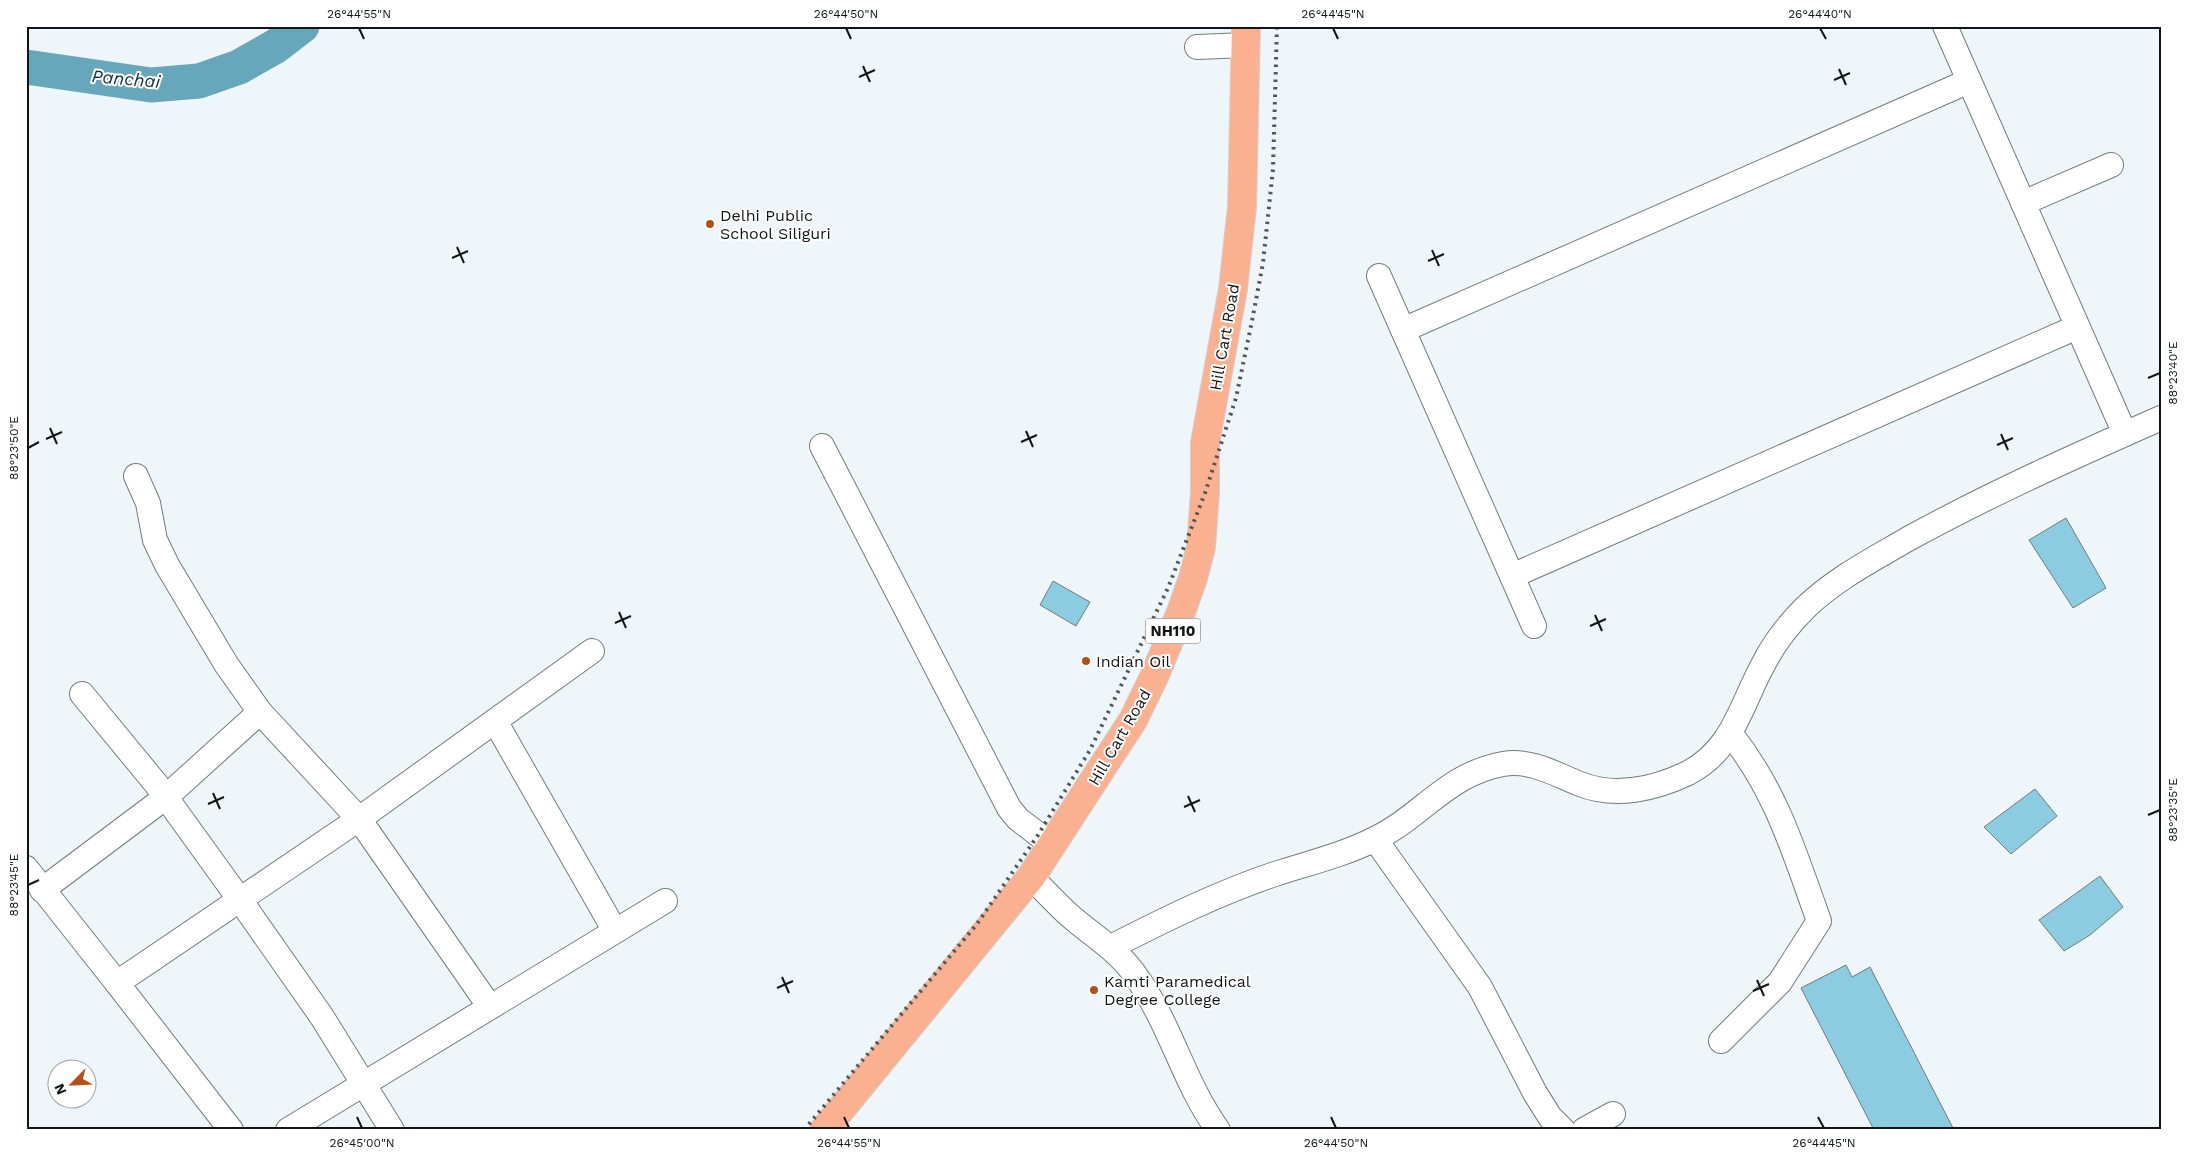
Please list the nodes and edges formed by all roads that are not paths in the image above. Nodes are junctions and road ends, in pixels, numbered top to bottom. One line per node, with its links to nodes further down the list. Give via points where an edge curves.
1 (1945, 26): 4 (street)
2 (1246, 36): 3 (street); 24 (highway, Hill Cart Road / NH110, via 1242,207 1233,289 1205,443 1205,493 1200,547 1193,578 1154,677 1133,720)
3 (1197, 48)
4 (1969, 81): 6 (street); 9 (street)
5 (2111, 165): 6 (street)
6 (2023, 203): 8 (street)
7 (1380, 276): 9 (street)
8 (2077, 327): 11 (street); 14 (street)
9 (1403, 330): 14 (street)
10 (2161, 418): 11 (street)
11 (2124, 434): 20 (street, via 1944,519 1831,585 1782,635 1765,660)
12 (822, 446): 24 (street, via 1009,808)
13 (136, 476): 18 (street, via 148,503 155,540 167,565 226,664)
14 (1512, 576): 15 (street)
15 (1534, 626)
16 (592, 651): 19 (street)
17 (82, 694): 21 (street)
18 (260, 712): 21 (street); 22 (street)
19 (495, 721): 22 (street); 30 (street)
20 (1730, 733): 23 (street, via 1710,758 1689,772 1658,785 1633,790 1609,791 1584,786 1527,763 1505,763 1481,770 1460,779); 34 (street, via 1750,758 1779,811 1819,921 1780,982)
21 (166, 797): 27 (street); 28 (street)
22 (359, 819): 28 (street); 33 (street)
23 (1375, 839): 31 (street, via 1328,859 1222,894); 42 (street, via 1480,987 1535,1093 1550,1117)
24 (1052, 845): 26 (highway, Hill Cart Road / NH110)
25 (26, 868): 27 (street)
26 (1031, 877): 31 (street, via 1070,916); 40 (highway, Hill Cart Road / NH110)
27 (42, 890): 32 (street)
28 (240, 900): 32 (street); 35 (street, via 322,1017)
29 (665, 901): 30 (street)
30 (615, 931): 33 (street)
31 (1111, 948): 41 (street, via 1138,979 1161,1018 1205,1112)
32 (117, 983): 37 (street)
33 (490, 1007): 35 (street)
34 (1721, 1042)
35 (362, 1084): 38 (street); 39 (street)
36 (1613, 1114): 43 (street)
37 (231, 1130)
38 (288, 1130)
39 (392, 1130)
40 (824, 1130)
41 (1218, 1130)
42 (1563, 1130)
43 (1584, 1130)

